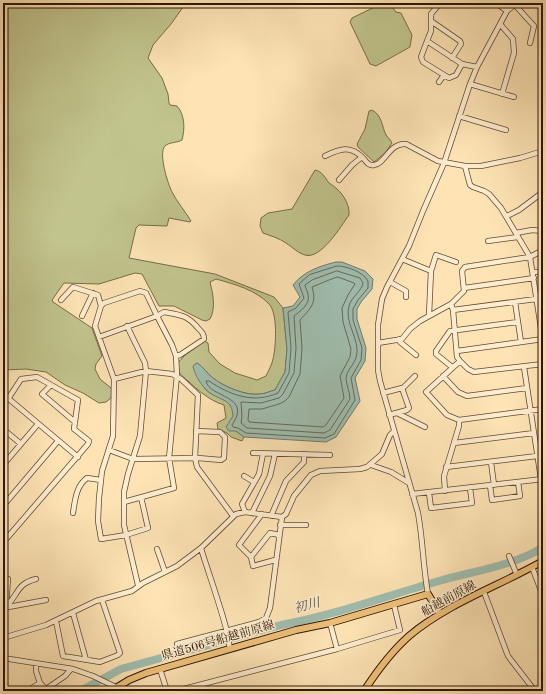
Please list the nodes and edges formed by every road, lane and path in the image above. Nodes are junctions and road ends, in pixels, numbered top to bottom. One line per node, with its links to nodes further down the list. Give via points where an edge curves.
1 (440, 3): 5 (street, via 431,14)
2 (496, 3): 4 (street)
3 (516, 4): 4 (street); 8 (street, via 534,26)
4 (507, 11): 6 (street)
5 (431, 21): 7 (street); 9 (street, via 460,41 461,44)
6 (500, 24): 11 (street); 15 (street, via 513,39 514,53)
7 (427, 41): 9 (street); 12 (street, via 421,57 423,62)
8 (530, 44)
9 (452, 58): 10 (street)
10 (462, 64): 11 (street); 12 (street, via 456,75 449,78)
11 (477, 67): 14 (street)
12 (444, 75): 13 (street)
13 (439, 82)
14 (470, 84): 15 (street); 17 (street)
15 (502, 94): 16 (street)
16 (514, 97)
17 (460, 116): 18 (street); 22 (street)
18 (506, 130)
19 (543, 151): 23 (street, via 481,166)
20 (325, 156): 21 (street, via 343,149 353,150)
21 (362, 157): 22 (street, via 373,166 392,150 406,144); 24 (street)
22 (444, 163): 23 (street); 32 (street)
23 (464, 166): 26 (street, via 470,185 488,194)
24 (339, 180)
25 (543, 192): 26 (street)
26 (507, 216): 28 (street)
27 (543, 231): 28 (street, via 532,230)
28 (517, 235): 29 (street); 31 (street)
29 (488, 241)
30 (543, 250): 31 (street)
31 (530, 257): 36 (street); 38 (street, via 465,267 462,271)
32 (402, 259): 35 (street); 37 (street)
33 (456, 262): 35 (street, via 436,255)
34 (543, 270): 36 (street)
35 (431, 271): 48 (street)
36 (534, 275): 38 (street); 41 (street)
37 (390, 282): 40 (street, via 406,291); 58 (street, via 379,312)
38 (464, 288): 45 (street, via 463,294)
39 (93, 293): 43 (street, via 73,287); 46 (street, via 98,295); 49 (street)
40 (406, 297)
41 (537, 298): 42 (street); 44 (street); 56 (street)
42 (543, 298)
43 (61, 300)
44 (515, 302): 47 (street); 51 (street)
45 (451, 304): 47 (street); 48 (street)
46 (101, 306): 50 (street, via 143,291); 54 (street, via 94,324)
47 (453, 310): 53 (street)
48 (429, 315): 55 (street)
49 (82, 316)
50 (157, 316): 52 (street); 61 (street); 61 (street, via 164,312 180,314 192,321 203,334 204,339)
51 (518, 322): 53 (street); 57 (street)
52 (127, 326): 54 (street); 66 (street)
53 (455, 331): 59 (street); 64 (street, via 450,331 436,351 436,354)
54 (99, 337): 70 (street)
55 (399, 339): 58 (street); 60 (street)
56 (543, 339): 57 (street)
57 (521, 342): 59 (street)
58 (378, 343): 74 (street, via 378,370)
59 (457, 351): 62 (street)
60 (416, 355)
61 (176, 356): 67 (street)
62 (460, 361): 64 (street); 65 (street, via 474,372)
63 (543, 364): 65 (street)
64 (452, 367): 69 (street)
65 (524, 367): 73 (street)
66 (146, 371): 67 (street); 70 (street); 102 (street, via 140,436)
67 (177, 376): 86 (street, via 198,395); 100 (street)
68 (415, 376): 72 (street)
69 (443, 376): 73 (street, via 458,392 467,396); 81 (street, via 426,392 447,415)
70 (114, 379): 92 (street, via 113,432)
71 (51, 385): 76 (street, via 37,377 21,379); 82 (street, via 78,400); 82 (street, via 42,394)
72 (403, 388): 74 (street); 79 (street, via 409,408)
73 (527, 388): 78 (street)
74 (383, 393): 80 (street)
75 (3, 394): 76 (street)
76 (8, 398): 83 (street)
77 (543, 409): 78 (street)
78 (531, 411): 81 (street); 88 (street)
79 (397, 413): 80 (street); 84 (street)
80 (389, 415): 87 (street)
81 (459, 420): 90 (street)
82 (75, 422): 99 (street, via 74,430 89,441)
83 (38, 424): 89 (street); 91 (street)
84 (425, 427)
85 (3, 429): 91 (street)
86 (196, 431): 101 (street); 101 (street, via 220,432 225,437 225,444 224,458 221,460)
87 (394, 431): 105 (street, via 382,454); 112 (street)
88 (534, 434): 90 (street); 98 (street)
89 (58, 441): 99 (street); 119 (street)
90 (454, 443): 106 (street)
91 (21, 444): 104 (street)
92 (109, 450): 102 (street); 109 (street)
93 (253, 454): 94 (street)
94 (263, 454): 95 (street); 110 (street, via 259,474)
95 (275, 454): 96 (street); 124 (street, via 270,476)
96 (304, 454): 97 (street); 127 (street, via 304,462 286,480)
97 (330, 455)
98 (537, 456): 103 (street); 108 (street)
99 (78, 457): 131 (street, via 7,538)
100 (169, 458): 101 (street); 102 (street); 118 (street, via 174,488)
101 (195, 458): 126 (street, via 198,469)
102 (133, 459): 120 (street, via 125,484)
103 (491, 462): 106 (street); 113 (street)
104 (3, 464)
105 (371, 465): 112 (street, via 391,472); 128 (street, via 360,469 315,473 294,496)
106 (446, 467): 115 (street)
107 (244, 476): 110 (street)
108 (542, 479): 111 (street)
109 (101, 480): 123 (street, via 87,478 81,482); 132 (street, via 98,521 101,539)
110 (254, 482): 122 (street, via 242,504)
111 (518, 482): 113 (street); 113 (street, via 520,496 492,500)
112 (409, 483): 117 (street)
113 (492, 485): 114 (street)
114 (470, 488): 115 (street); 116 (street, via 472,503 431,508)
115 (445, 491): 116 (street)
116 (429, 493): 117 (street)
117 (412, 494): 147 (street, via 420,524)
118 (141, 497): 120 (street); 132 (street, via 148,528)
119 (5, 500): 121 (street)
120 (124, 502): 132 (street)
121 (3, 506)
122 (244, 512): 124 (street); 126 (street)
123 (73, 513)
124 (252, 513): 125 (street)
125 (262, 514): 127 (street); 137 (street, via 239,545)
126 (233, 516): 134 (street)
127 (271, 516): 128 (street)
128 (282, 517): 129 (street)
129 (280, 525): 130 (street); 133 (street)
130 (306, 525)
131 (3, 534)
132 (126, 535): 145 (street)
133 (279, 535): 137 (street, via 270,533); 138 (street)
134 (200, 548): 141 (street); 157 (street)
135 (157, 549): 141 (street)
136 (509, 556): 142 (street)
137 (251, 557): 138 (street, via 253,566)
138 (275, 560): 157 (street, via 270,608 266,618)
139 (543, 561): 140 (main road, 船越前原線)
140 (532, 567): 142 (main road, 船越前原線); 148 (street)
141 (165, 572): 145 (street)
142 (517, 575): 146 (main road, 船越前原線)
143 (8, 579): 152 (street)
144 (36, 579): 152 (street, via 20,586)
145 (138, 585): 150 (street, via 132,591)
146 (484, 592): 154 (main road, 船越前原線); 174 (street, via 508,656)
147 (428, 594): 151 (main road, 県道506号船越前原線); 154 (main road)
148 (543, 596)
149 (46, 600): 152 (street)
150 (102, 600): 153 (street); 163 (street, via 120,653 100,662)
151 (394, 605): 156 (main road, 県道506号船越前原線); 161 (street, via 400,630)
152 (5, 607)
153 (72, 612): 155 (street); 163 (street)
154 (440, 614): 173 (main road, 船越前原線, via 409,636)
155 (56, 621): 158 (street); 163 (street, via 63,656)
156 (330, 623): 160 (main road, 県道506号船越前原線); 161 (street)
157 (227, 632): 159 (street); 160 (street)
158 (3, 638)
159 (177, 644)
160 (230, 647): 165 (main road, 県道506号船越前原線)
161 (337, 649): 172 (street)
162 (3, 658): 164 (street)
163 (86, 660)
164 (36, 664): 166 (street); 167 (street)
165 (160, 668): 168 (main road, 県道506号船越前原線); 171 (street)
166 (72, 669): 167 (street, via 46,689); 168 (street, via 93,676)
167 (40, 683): 169 (street)
168 (113, 688): 170 (street)
169 (27, 691)
170 (124, 691)
171 (167, 691)
172 (176, 691)
173 (364, 691)
174 (535, 691)

